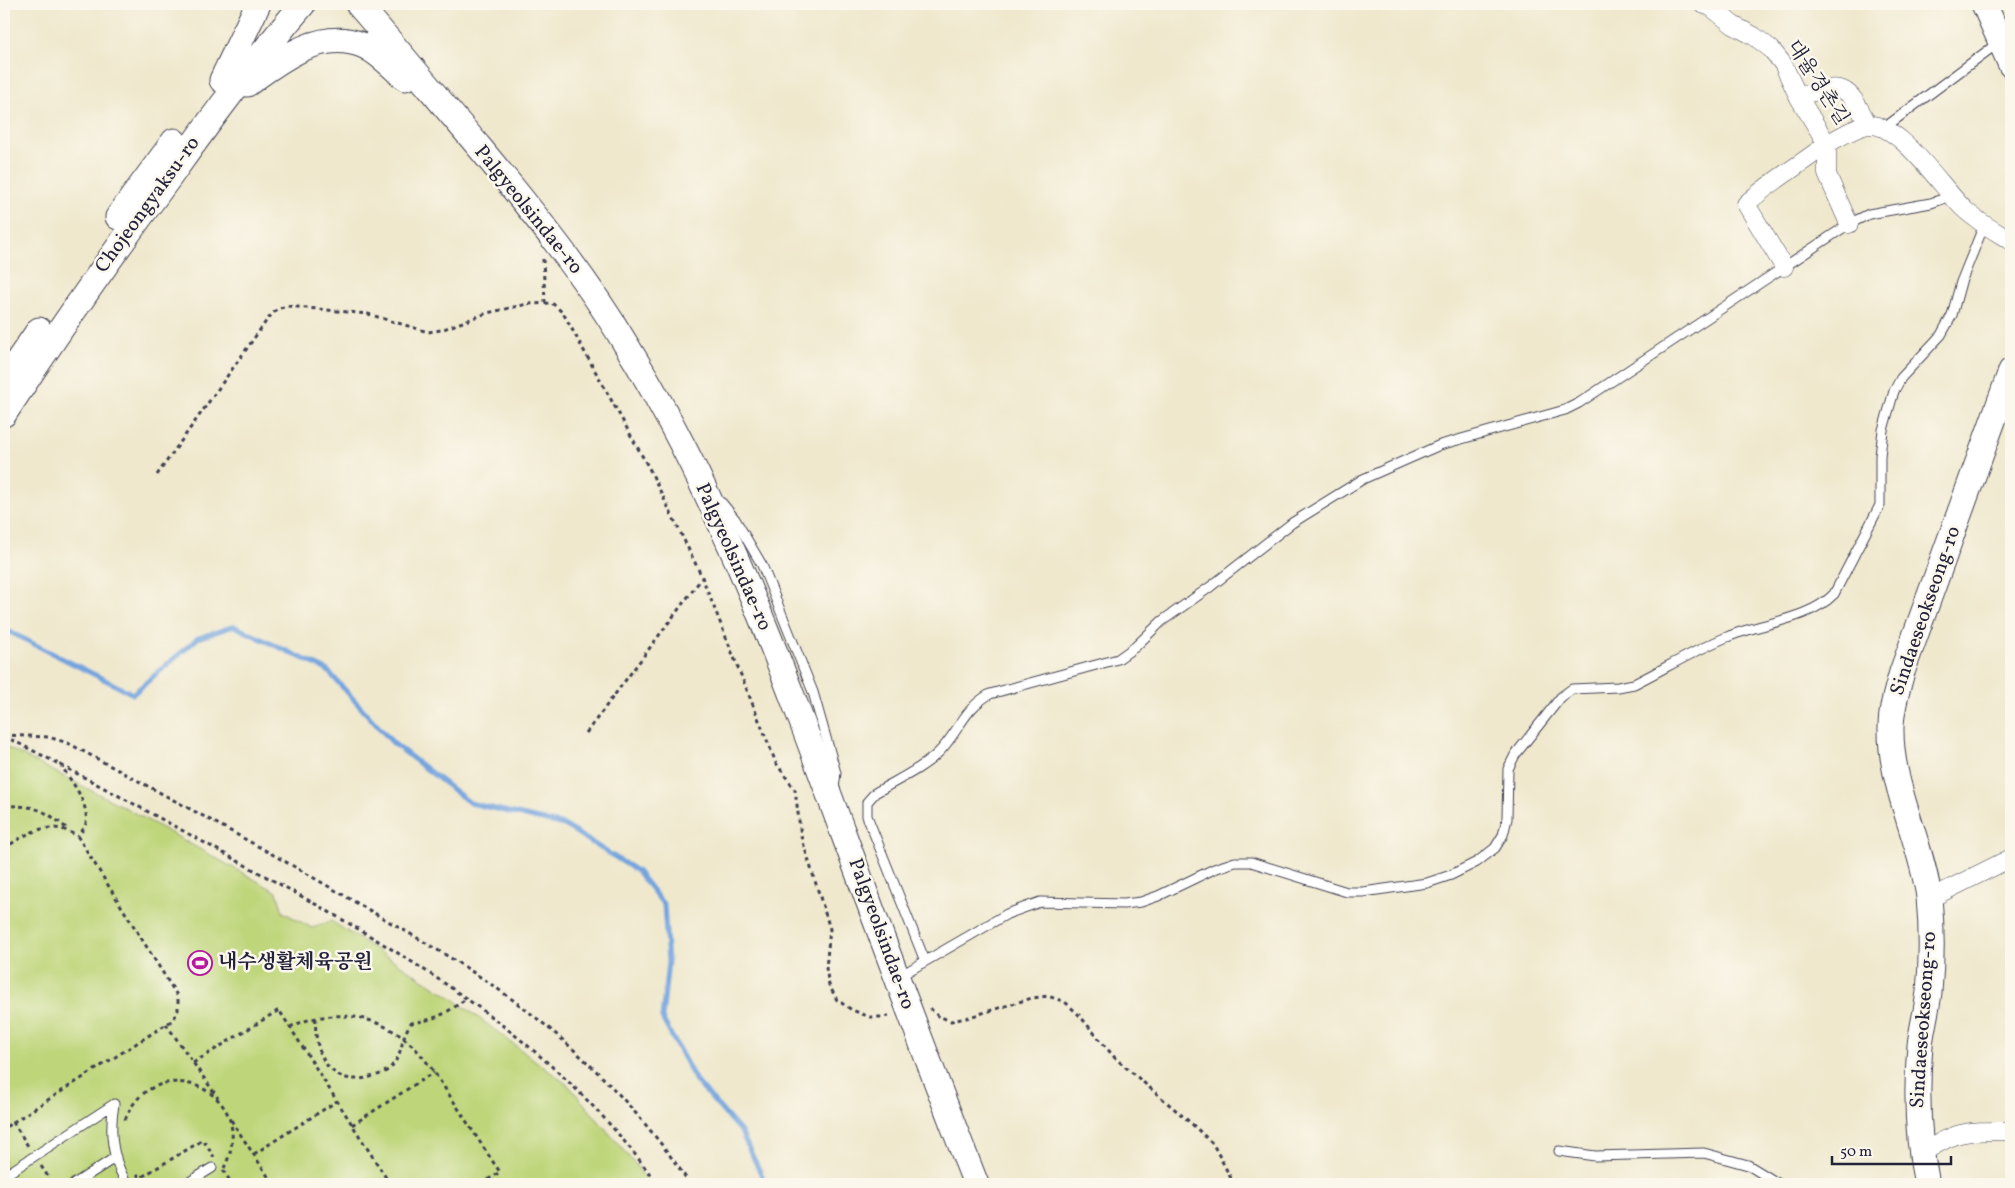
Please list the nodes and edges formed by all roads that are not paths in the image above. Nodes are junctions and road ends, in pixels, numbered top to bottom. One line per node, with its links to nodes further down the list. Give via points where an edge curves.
1 (258, 4): 9 (main road)
2 (286, 4): 9 (main road, Chojeongyaksu-ro)
3 (302, 4): 9 (main road, Chojeongyaksu-ro)
4 (358, 4): 12 (main road, Palgyeolsindae-ro)
5 (1702, 4): 10 (street, 대율경촌길, via 1771,49 1783,64)
6 (1984, 4): 7 (main road)
7 (2000, 41): 8 (main road); 11 (lane)
8 (2011, 65)
9 (224, 89): 12 (main road, via 321,41 342,40 363,45 380,56); 20 (main road, Chojeongyaksu-ro, via 118,246)
10 (1798, 96): 11 (street, via 1831,87 1844,90 1855,98); 13 (street, 대율경촌길)
11 (1876, 127): 13 (street, 대율경촌길, via 1846,133); 14 (street, via 1897,136)
12 (473, 141): 27 (main road, Palgyeolsindae-ro, via 590,287 627,345 698,476 772,645)
13 (1827, 144): 15 (street, via 1827,174); 18 (street, via 1762,189 1746,204)
14 (1951, 196): 15 (lane, via 1931,203 1869,214); 16 (street)
15 (1849, 224): 18 (lane)
16 (1984, 225): 17 (street); 26 (lane, via 1961,282 1952,316 1942,335 1901,378 1894,391 1883,430 1880,505 1834,594 1824,604 1724,638 1634,684 1572,690 1561,697 1515,755 1508,770 1507,819 1503,835 1495,848 1476,862 1427,883 1364,892 1347,892 1251,862 1235,862 1141,902 1040,902 1007,914)
17 (2011, 241)
18 (1784, 267): 26 (lane, via 1579,403 1565,410 1440,444 1363,478 1292,523 1118,658 990,694 978,701 936,755 874,793 867,802 866,816)
19 (2011, 371): 25 (main road, Sindaeseokseong-ro, via 1894,697 1892,754 1923,864)
20 (11, 382): 21 (main road, Chojeongyaksu-ro)
21 (4, 414)
22 (2011, 858): 23 (street)
23 (1987, 871): 24 (street); 25 (street)
24 (2011, 874)
25 (1929, 899): 30 (main road, Sindaeseokseong-ro, via 1931,963 1917,1084)
26 (925, 961): 27 (lane)
27 (896, 978): 37 (main road, Palgyeolsindae-ro, via 916,1005)
28 (2011, 1131): 30 (street, via 1958,1133)
29 (1558, 1151): 38 (lane, via 1595,1156 1704,1153 1748,1165)
30 (1920, 1155): 39 (main road, Sindaeseokseong-ro)
31 (116, 1157): 33 (lane, via 111,1137 114,1104); 34 (lane); 35 (lane)
32 (212, 1168): 36 (lane)
33 (4, 1176)
34 (74, 1184)
35 (128, 1184)
36 (186, 1184)
37 (976, 1184)
38 (1779, 1184)
39 (1927, 1184)

